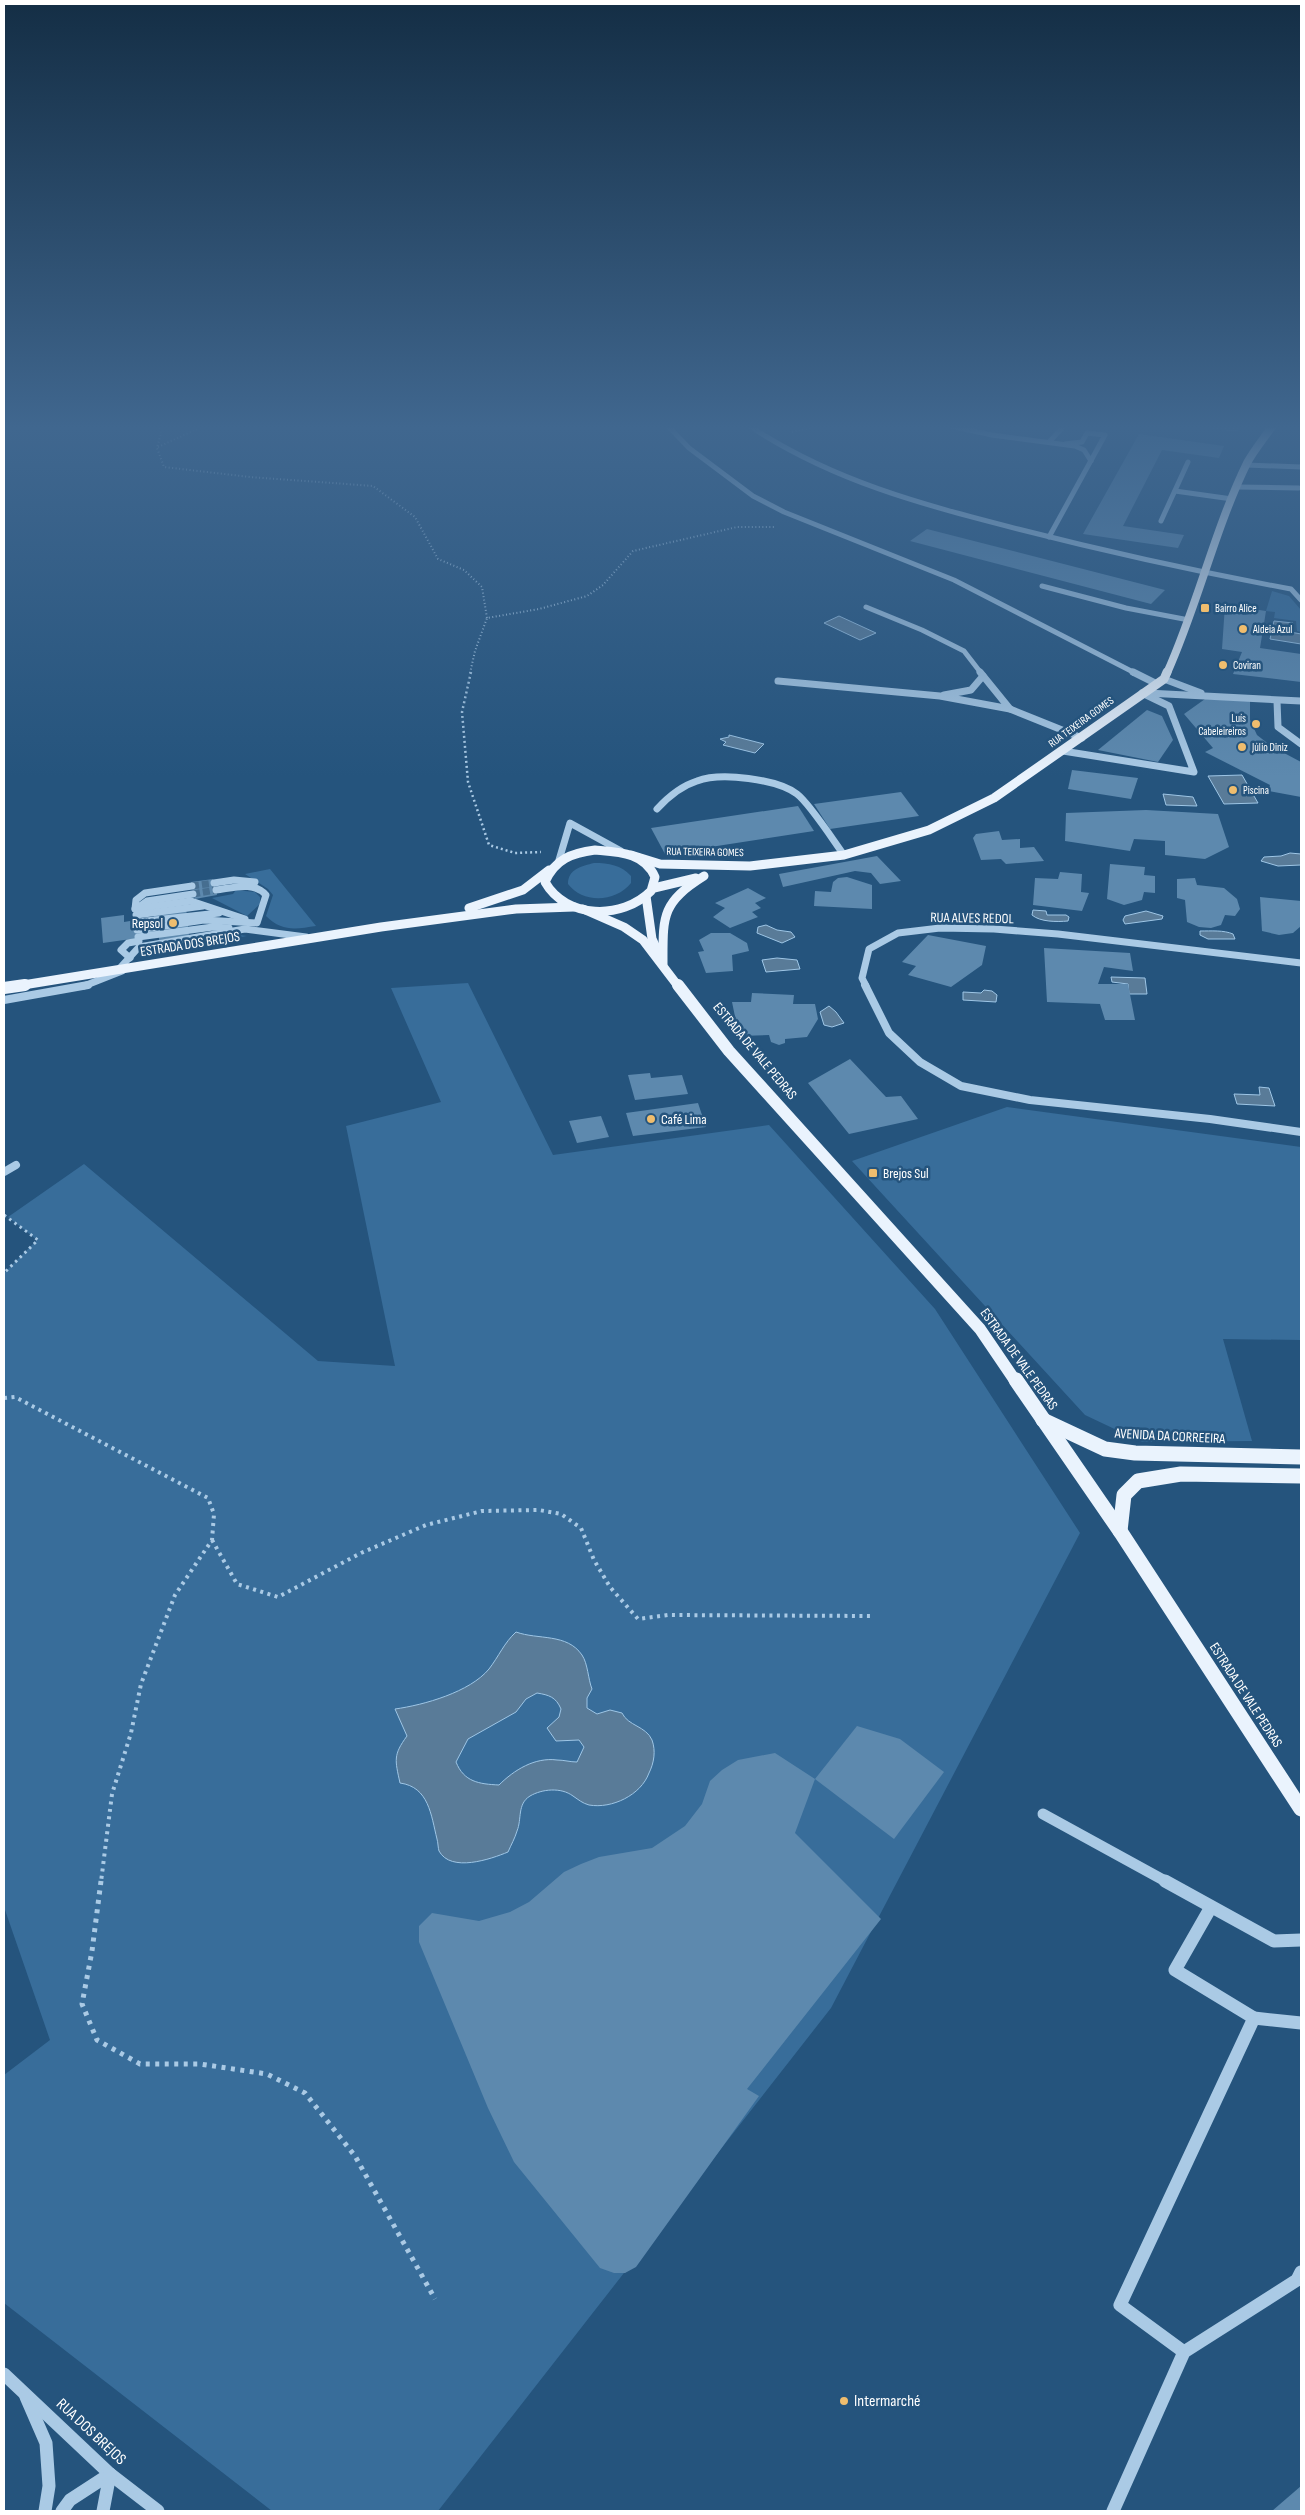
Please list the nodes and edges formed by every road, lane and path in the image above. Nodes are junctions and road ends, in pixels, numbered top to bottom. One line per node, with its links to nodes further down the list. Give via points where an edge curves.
1 (429, 542): 12 (path, via 438,559 464,570 482,587)
2 (670, 542): 12 (path, via 633,551 603,585 587,596)
3 (861, 542): 16 (street, via 954,580)
4 (1072, 542): 6 (street)
5 (1216, 542): 6 (main road)
6 (1205, 573): 9 (street); 13 (main road)
7 (1042, 586): 13 (street, via 1126,608)
8 (1301, 588): 9 (street)
9 (1291, 589): 10 (street)
10 (1301, 600)
11 (866, 607): 14 (street, via 964,651)
12 (487, 618): 27 (path, via 475,651 462,712 468,782 489,846 519,855)
13 (1189, 620): 16 (main road)
14 (983, 676): 18 (street, via 971,690); 22 (street)
15 (778, 681): 18 (street)
16 (1160, 681): 17 (main road, RUA TEIXEIRA GOMES); 19 (street)
17 (1142, 693): 19 (street); 23 (main road, RUA TEIXEIRA GOMES); 25 (street, via 1169,706 1194,772)
18 (940, 696): 22 (street)
19 (1208, 696): 20 (street)
20 (1276, 701): 21 (street); 24 (street, via 1278,727)
21 (1301, 701)
22 (1010, 709): 23 (street)
23 (1082, 738): 25 (main road, RUA TEIXEIRA GOMES)
24 (1301, 744)
25 (1063, 751): 30 (main road, RUA TEIXEIRA GOMES, via 966,814 929,830)
26 (658, 809): 30 (street, via 671,794 698,780 743,778 763,781 798,795)
27 (562, 849): 28 (street, via 570,823); 31 (street)
28 (621, 851): 29 (main road); 31 (main road, via 580,852)
29 (631, 855): 32 (main road, RUA TEIXEIRA GOMES, via 660,864); 36 (main road, via 645,862 653,871)
30 (844, 855): 32 (main road, RUA TEIXEIRA GOMES)
31 (559, 860): 33 (main road, ESTRADA DOS BREJOS)
32 (750, 866): 34 (main road, RUA TEIXEIRA GOMES)
33 (549, 870): 39 (main road, ESTRADA DE VALE PEDRAS, via 545,882 548,891 562,903); 42 (main road, ESTRADA DOS BREJOS, via 523,890 486,904)
34 (704, 876): 36 (main road, RUA TEIXEIRA GOMES); 48 (main road, via 676,894 666,908)
35 (215, 886): 41 (street, via 260,888 266,896)
36 (654, 888): 38 (main road, ESTRADA DOS BREJOS)
37 (193, 890): 43 (street, via 147,901)
38 (646, 896): 39 (main road, ESTRADA DOS BREJOS, via 626,907 608,910); 48 (main road, ESTRADA DE VALE PEDRAS, via 652,940)
39 (578, 908): 42 (main road, ESTRADA DOS BREJOS, via 516,909); 48 (main road, ESTRADA DE VALE PEDRAS, via 624,927 644,940)
40 (226, 913): 41 (street); 43 (street, via 195,914); 43 (street, via 191,901)
41 (257, 923): 43 (street, via 204,920); 44 (street)
42 (381, 927): 45 (main road, ESTRADA DOS BREJOS)
43 (137, 928): 44 (street, via 245,929); 46 (street); 46 (street, via 121,950)
44 (285, 934): 45 (street)
45 (312, 938): 46 (main road, ESTRADA DOS BREJOS)
46 (133, 962): 49 (main road, ESTRADA DOS BREJOS, via 120,969); 52 (street, via 84,986)
47 (1301, 963): 53 (street, RUA ALVES REDOL, via 1058,934 940,928 898,932 869,949 862,978 889,1032 920,1062 961,1086 1030,1100)
48 (663, 964): 59 (main road, ESTRADA DE VALE PEDRAS, via 730,1051 980,1330)
49 (47, 981): 50 (street); 51 (main road, ESTRADA DOS BREJOS)
50 (4, 982)
51 (4, 988)
52 (4, 1000)
53 (1301, 1132)
54 (16, 1165): 55 (street)
55 (4, 1172)
56 (4, 1215): 57 (path, via 38,1240)
57 (4, 1274)
58 (4, 1398): 63 (path, via 15,1397 208,1498 214,1514)
59 (1043, 1420): 60 (main road, AVENIDA DA CORREEIRA, via 1105,1448 1135,1452); 62 (main road, ESTRADA DE VALE PEDRAS)
60 (1301, 1456)
61 (1301, 1476): 62 (main road, via 1181,1474 1138,1481 1124,1495)
62 (1120, 1531): 65 (main road, ESTRADA DE VALE PEDRAS)
63 (212, 1540): 64 (path, via 237,1584 278,1596 361,1553 426,1525 482,1511 539,1510 561,1514 581,1528 594,1560 610,1586 638,1618 668,1615); 72 (path, via 175,1595 140,1684 131,1733 112,1794 82,2004 97,2040 140,2064 200,2064 267,2074 305,2093 355,2156)
64 (870, 1616)
65 (1301, 1809)
66 (1043, 1814): 67 (street)
67 (1211, 1907): 68 (street, via 1274,1941); 69 (street, via 1175,1970)
68 (1301, 1940)
69 (1254, 2018): 70 (street); 73 (street, via 1120,2305)
70 (1301, 2023)
71 (1301, 2272): 73 (street, via 1297,2280)
72 (435, 2299)
73 (1184, 2352): 81 (street)
74 (4, 2374): 75 (street, RUA DOS BREJOS)
75 (24, 2392): 76 (street, RUA DOS BREJOS); 77 (street, via 46,2443 48,2486)
76 (110, 2474): 78 (street, via 70,2500); 79 (street); 80 (street, RUA DOS BREJOS)
77 (45, 2511)
78 (62, 2511)
79 (103, 2511)
80 (158, 2511)
81 (1112, 2511)

